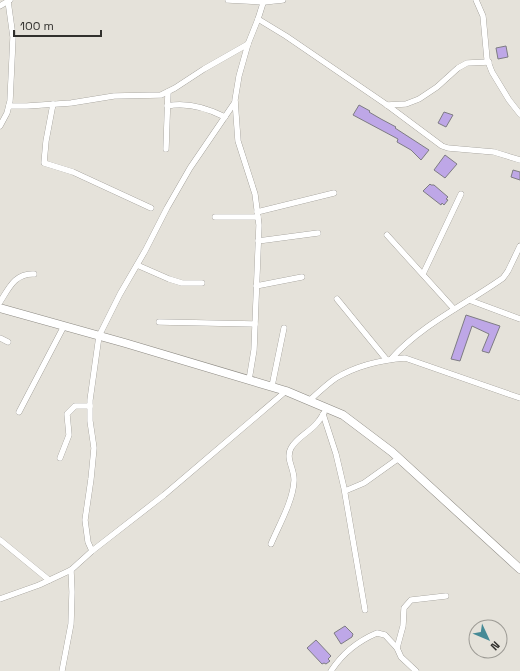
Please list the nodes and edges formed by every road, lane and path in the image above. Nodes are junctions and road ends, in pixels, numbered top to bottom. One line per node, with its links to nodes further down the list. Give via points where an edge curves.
1 (228, 0): 5 (street)
2 (283, 0): 5 (street)
3 (476, 0): 9 (street, via 483,16)
4 (9, 1): 6 (street); 14 (street, via 13,36)
5 (264, 1): 7 (street)
6 (0, 6)
7 (258, 19): 8 (street); 13 (street)
8 (248, 44): 10 (street); 11 (street)
9 (489, 62): 13 (street, via 467,62 437,88 419,99 406,104); 16 (street, via 492,72)
10 (168, 92): 12 (street, via 162,95 114,96); 15 (street)
11 (235, 102): 17 (street); 24 (street, via 238,140 255,194)
12 (53, 104): 14 (street); 23 (street, via 44,163 73,172)
13 (387, 105): 20 (street, via 442,146 494,152)
14 (9, 106): 18 (street)
15 (167, 106): 17 (street, via 193,106); 19 (street)
16 (520, 114)
17 (225, 117): 30 (street, via 190,168)
18 (0, 126)
19 (166, 149)
20 (520, 160)
21 (334, 193): 24 (street)
22 (461, 194): 32 (street)
23 (151, 208)
24 (258, 215): 25 (street); 28 (street)
25 (215, 217)
26 (318, 233): 28 (street)
27 (387, 235): 32 (street)
28 (258, 241): 35 (street)
29 (520, 246): 37 (street, via 503,278)
30 (137, 266): 34 (street, via 182,283); 46 (street)
31 (34, 274): 38 (street, via 26,274 14,281)
32 (423, 274): 40 (street)
33 (302, 277): 35 (street)
34 (202, 282)
35 (256, 286): 43 (street)
36 (337, 299): 49 (street)
37 (468, 300): 40 (street); 41 (street)
38 (0, 302)
39 (0, 308): 44 (main road)
40 (454, 309): 49 (street)
41 (520, 319)
42 (159, 322): 43 (street)
43 (255, 324): 50 (street)
44 (64, 326): 46 (main road); 57 (street)
45 (284, 328): 51 (street)
46 (100, 336): 50 (main road); 55 (street)
47 (0, 338): 48 (street)
48 (8, 342)
49 (388, 359): 53 (street, via 405,358); 54 (street, via 358,366 336,378)
50 (249, 380): 51 (main road)
51 (272, 386): 52 (main road)
52 (286, 391): 54 (main road); 63 (street, via 164,496)
53 (520, 398)
54 (310, 400): 56 (main road)
55 (90, 406): 58 (street, via 75,406 67,414 69,436); 63 (street, via 94,448 85,520)
56 (326, 411): 59 (main road, via 343,415); 60 (street); 62 (street, via 290,450 289,458 294,472 292,495)
57 (19, 412)
58 (60, 458)
59 (399, 458): 60 (street, via 364,483); 64 (main road)
60 (345, 491): 69 (street)
61 (0, 540): 66 (street)
62 (271, 544)
63 (92, 551): 65 (street)
64 (520, 569)
65 (71, 570): 66 (street); 71 (street, via 70,624)
66 (49, 580): 68 (street)
67 (446, 596): 70 (street, via 417,599 408,603 404,608 404,626)
68 (0, 599)
69 (365, 610)
70 (397, 648): 72 (street, via 385,636 377,633 359,642 338,660); 73 (street, via 401,657)
71 (62, 671)
72 (331, 671)
73 (416, 671)

